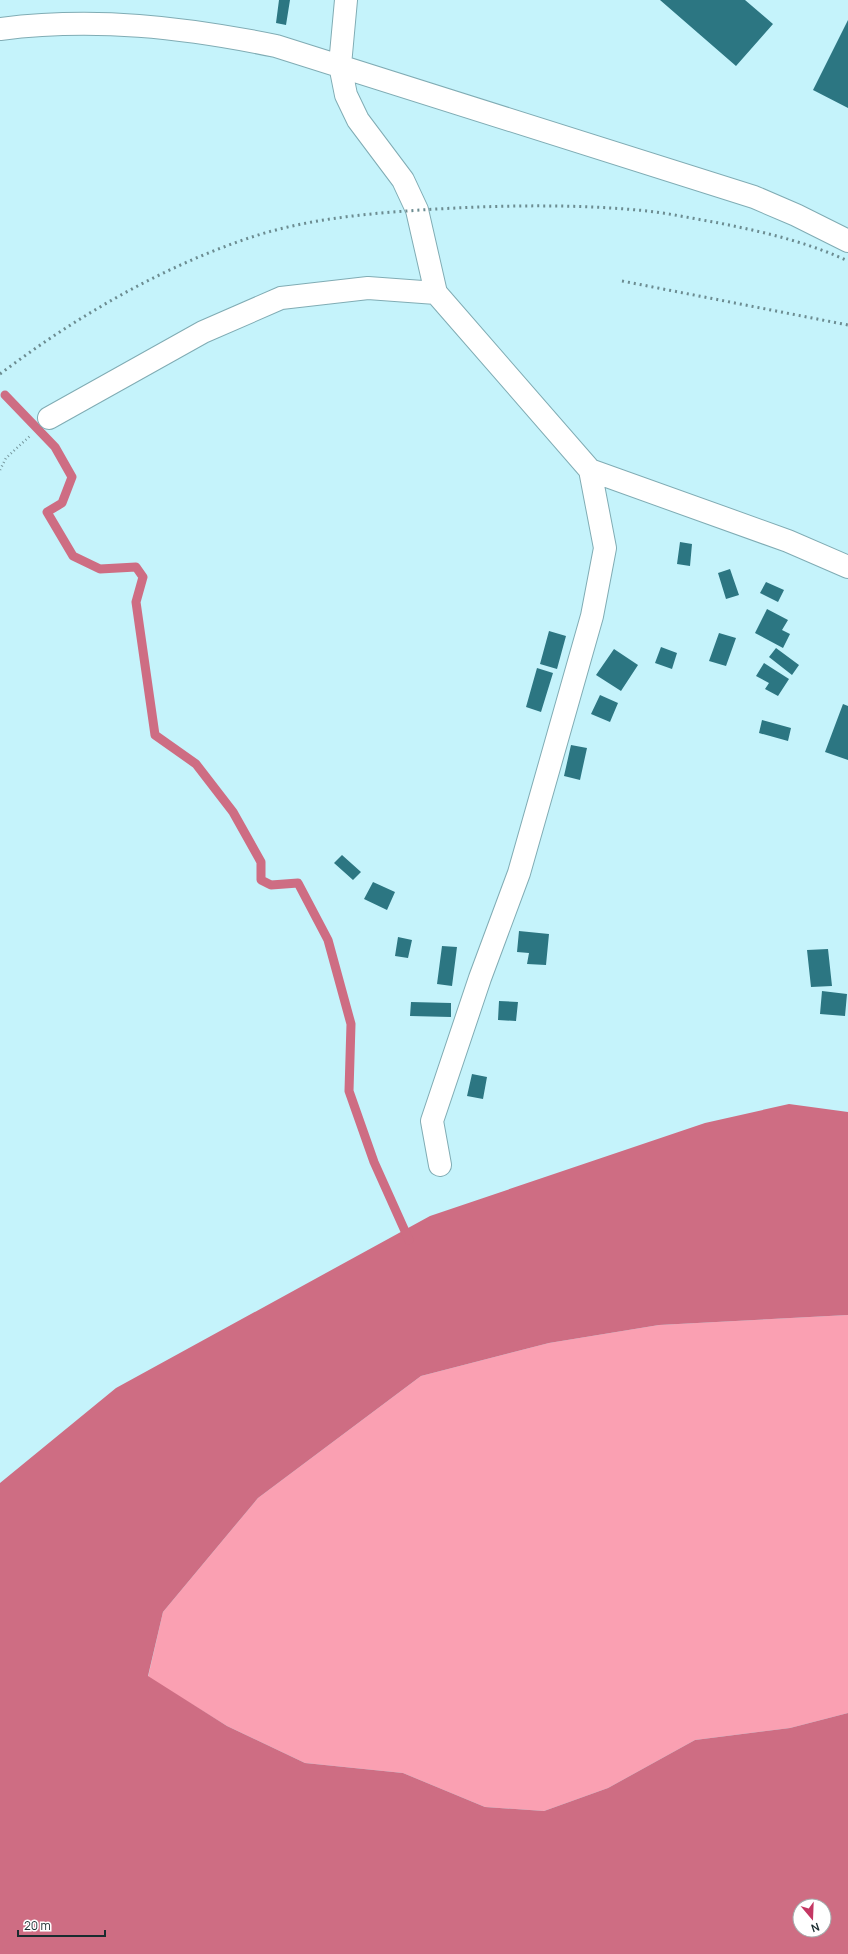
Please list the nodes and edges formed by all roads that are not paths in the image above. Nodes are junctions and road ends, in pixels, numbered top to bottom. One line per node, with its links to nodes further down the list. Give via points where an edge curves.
1 (346, 0): 3 (street)
2 (0, 29): 3 (street, via 74,22 173,28 276,46)
3 (340, 65): 4 (street, via 754,197); 5 (street, via 346,95 358,120 402,180 417,210)
4 (848, 241)
5 (436, 293): 6 (street, via 368,288 281,298 203,332); 7 (street)
6 (49, 418)
7 (590, 470): 8 (street, via 788,541); 9 (street, via 605,548 592,616 519,873 480,978 432,1121)
8 (848, 567)
9 (440, 1166)

